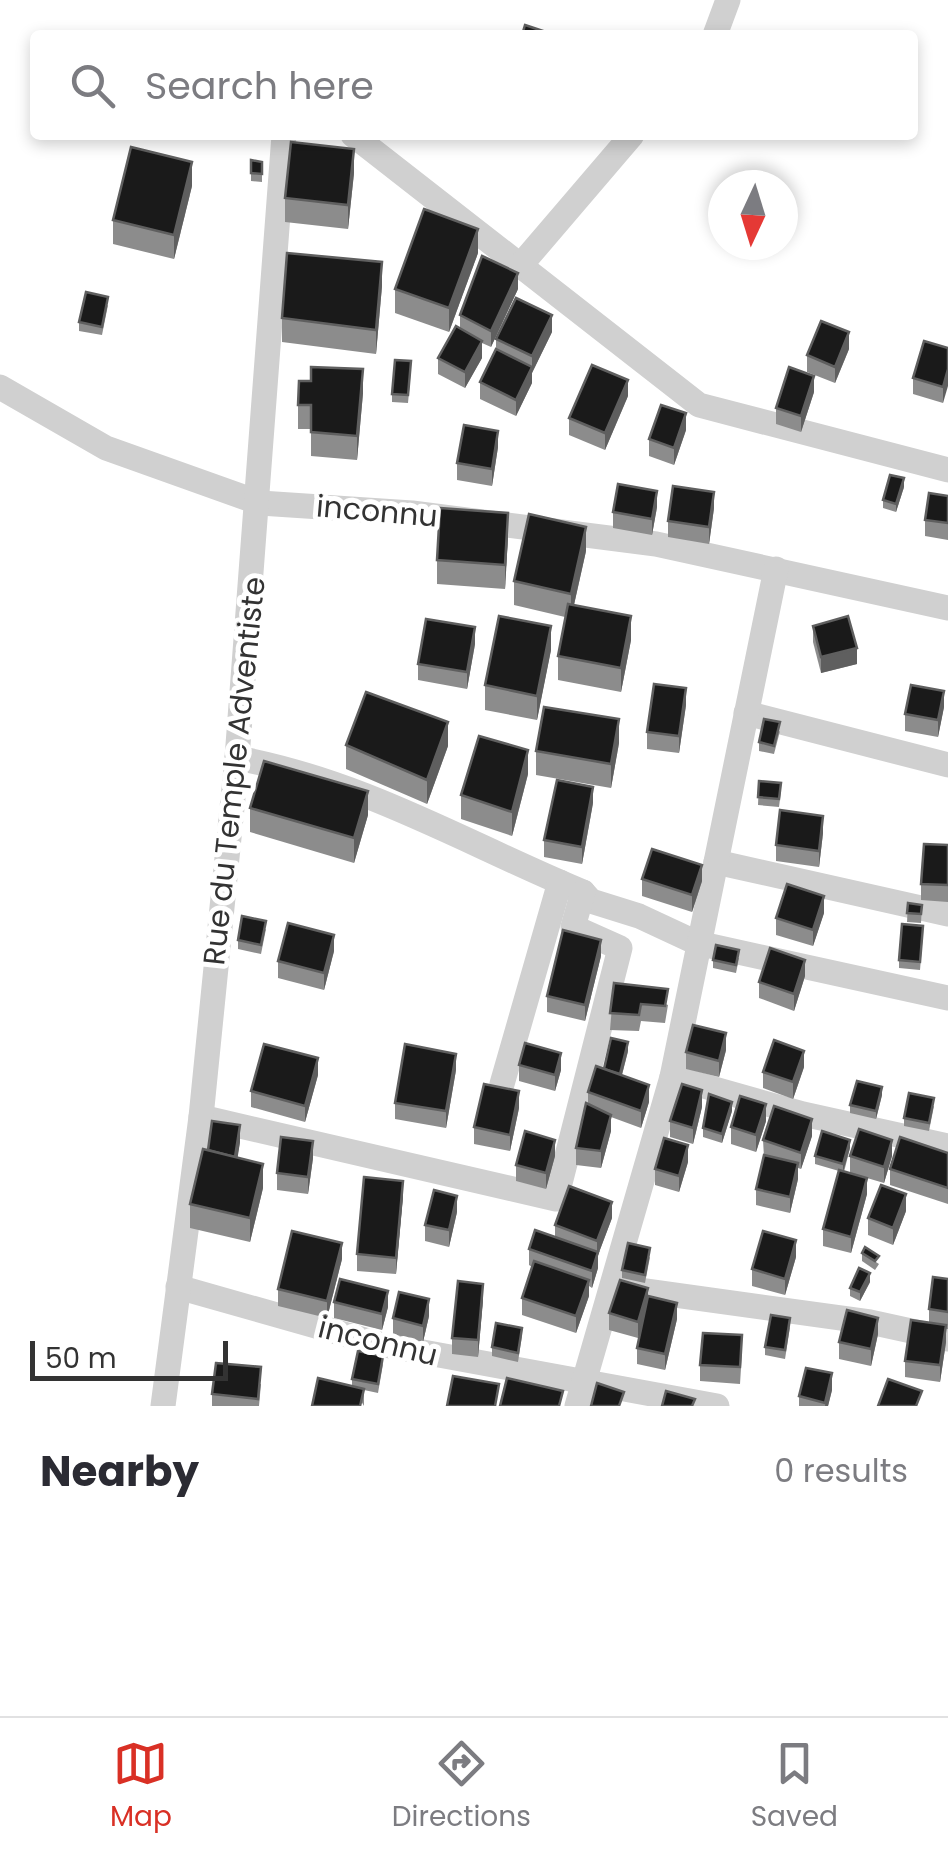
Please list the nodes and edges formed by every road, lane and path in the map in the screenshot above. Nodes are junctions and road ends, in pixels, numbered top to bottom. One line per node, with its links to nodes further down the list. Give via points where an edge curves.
1 (728, 0): 2 (street)
2 (717, 30)
3 (284, 140): 9 (street, Rue du Temple Adventiste)
4 (359, 140): 6 (street)
5 (628, 140): 6 (street)
6 (520, 266): 8 (street, via 712,412)
7 (0, 387): 9 (street, inconnu, via 106,448)
8 (948, 470)
9 (260, 503): 10 (street, inconnu, via 526,526); 13 (street, Rue du Temple Adventiste)
10 (776, 570): 11 (street, inconnu); 12 (street)
11 (948, 608)
12 (746, 713): 14 (street); 15 (street)
13 (237, 758): 16 (street, via 294,768 432,820); 22 (street, Rue du Temple Adventiste)
14 (948, 764)
15 (716, 862): 17 (street); 18 (street)
16 (571, 887): 18 (street); 21 (street); 22 (street, via 573,927 620,948 556,1199)
17 (948, 914)
18 (697, 943): 19 (street); 20 (street)
19 (948, 998)
20 (672, 1077): 23 (street); 24 (street)
21 (502, 1084)
22 (201, 1117): 25 (street, Rue du Temple Adventiste)
23 (948, 1146)
24 (611, 1285): 26 (street); 27 (street)
25 (178, 1287): 27 (street, inconnu); 28 (street, Rue du Temple Adventiste)
26 (948, 1338)
27 (579, 1395): 29 (street, inconnu, via 646,1390)
28 (163, 1406)
29 (717, 1406)

